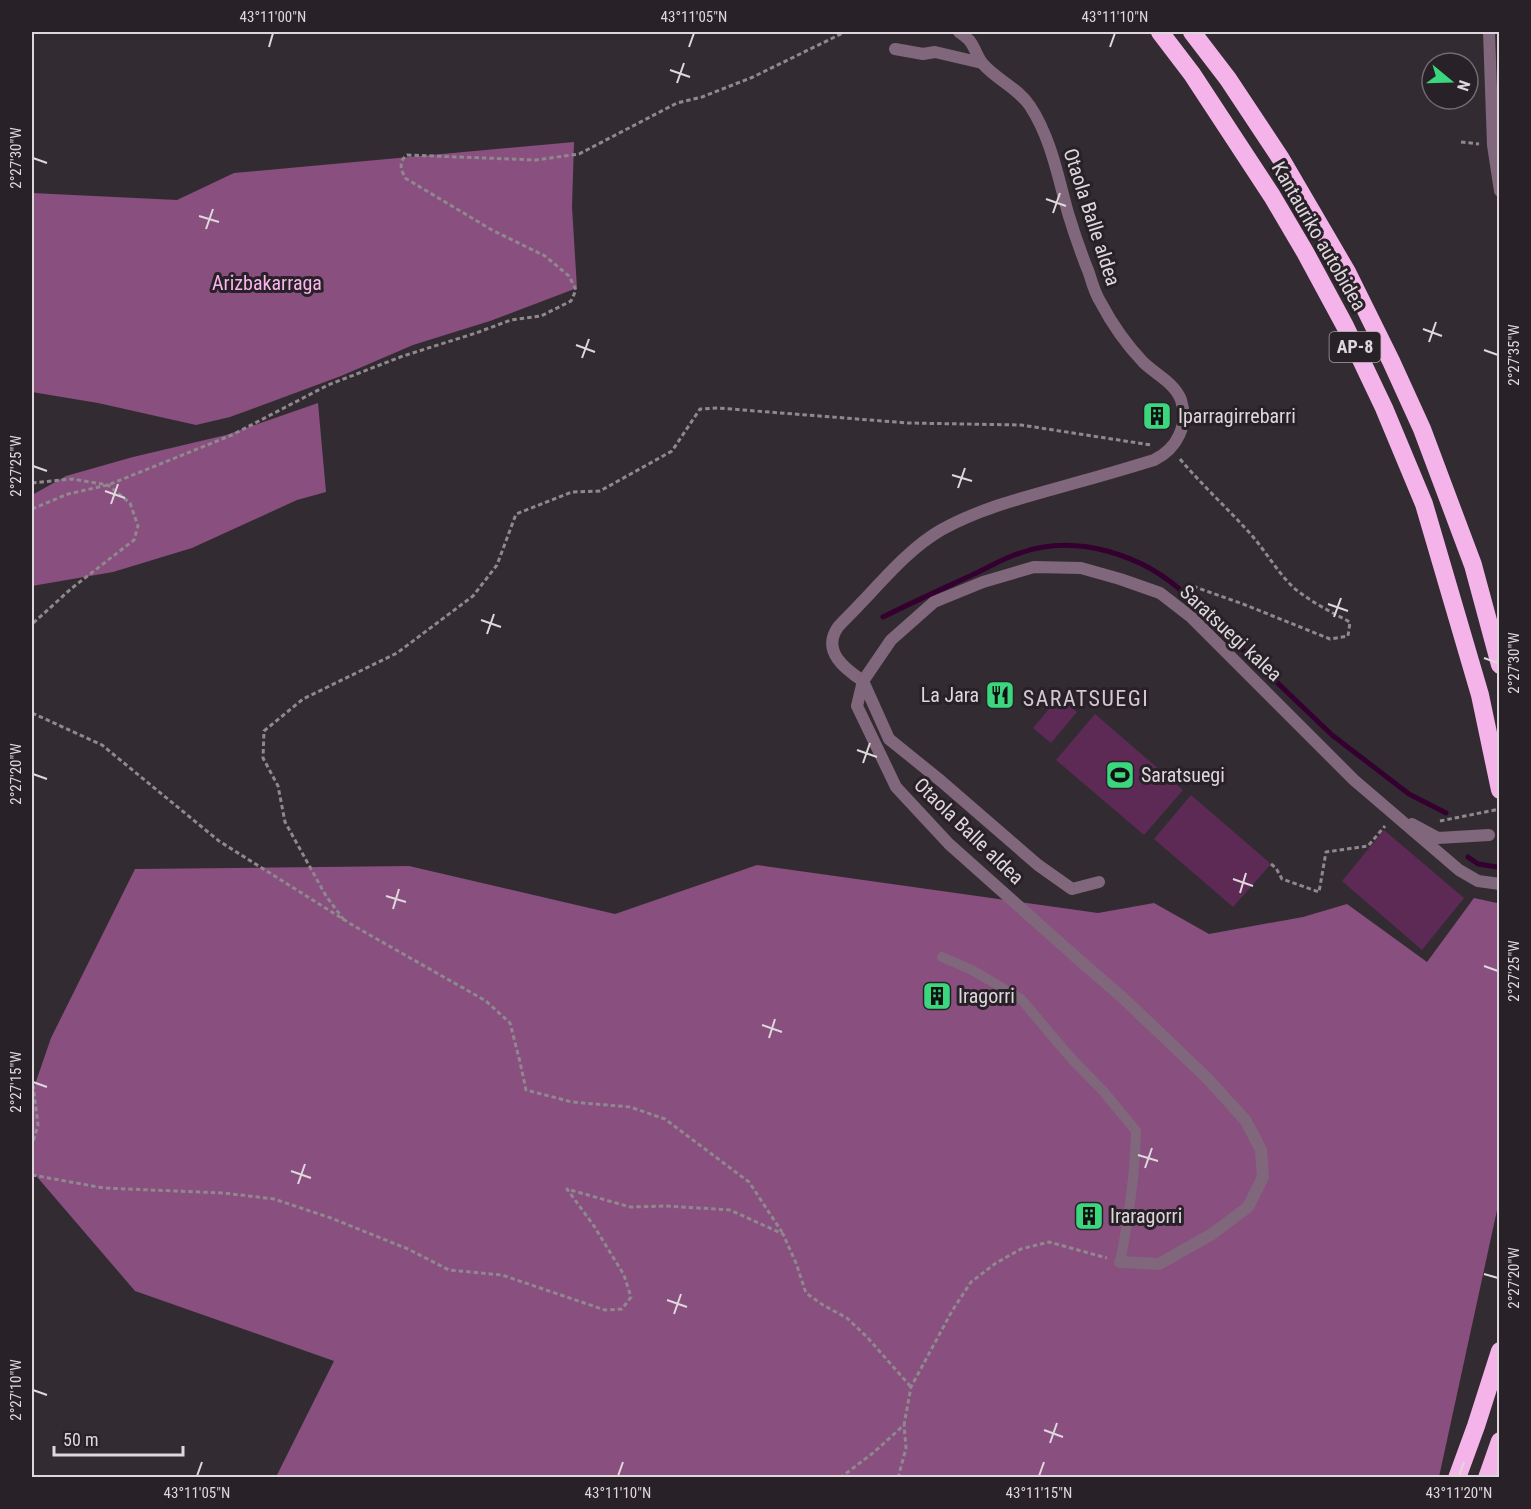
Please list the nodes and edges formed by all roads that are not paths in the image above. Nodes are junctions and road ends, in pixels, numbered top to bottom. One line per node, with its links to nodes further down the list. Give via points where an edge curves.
1 (959, 32): 6 (street, Otaola Balle aldea, via 969,40)
2 (1160, 32): 10 (highway, Kantauriko autobidea / AP-8, via 1245,154 1305,252 1384,408 1424,504 1480,695)
3 (1192, 32): 8 (highway, Kantauriko autobidea / AP-8, via 1281,159 1347,272 1391,361 1422,429 1473,565)
4 (1489, 32): 7 (street, via 1493,145)
5 (895, 49): 6 (street, Otaola Balle aldea, via 935,52)
6 (982, 63): 9 (street, Otaola Balle aldea, via 1021,95 1038,120 1099,300 1118,332 1180,399 1181,434 1161,457 971,516 940,531 913,551 837,628 832,640 836,658)
7 (1500, 191)
8 (1500, 665)
9 (863, 681): 11 (street, Saratsuegi kalea, via 891,640 934,602 1034,567 1081,568 1160,593 1191,617); 13 (street, via 889,740 1072,889); 16 (street, Otaola Balle aldea, via 857,706 896,787 949,844 1207,1078 1246,1121 1261,1150 1263,1177 1248,1207 1212,1234 1159,1264)
10 (1500, 790)
11 (1395, 816): 12 (street, Saratsuegi kalea, via 1438,838); 14 (street, Saratsuegi kalea, via 1459,870 1478,881)
12 (1489, 835)
13 (1099, 882)
14 (1500, 884)
15 (942, 957): 16 (lane, via 1021,999 1136,1131 1130,1211)
16 (1120, 1262)
17 (1500, 1351): 19 (highway)
18 (1500, 1442): 20 (highway)
19 (1457, 1478)
20 (1487, 1478)

